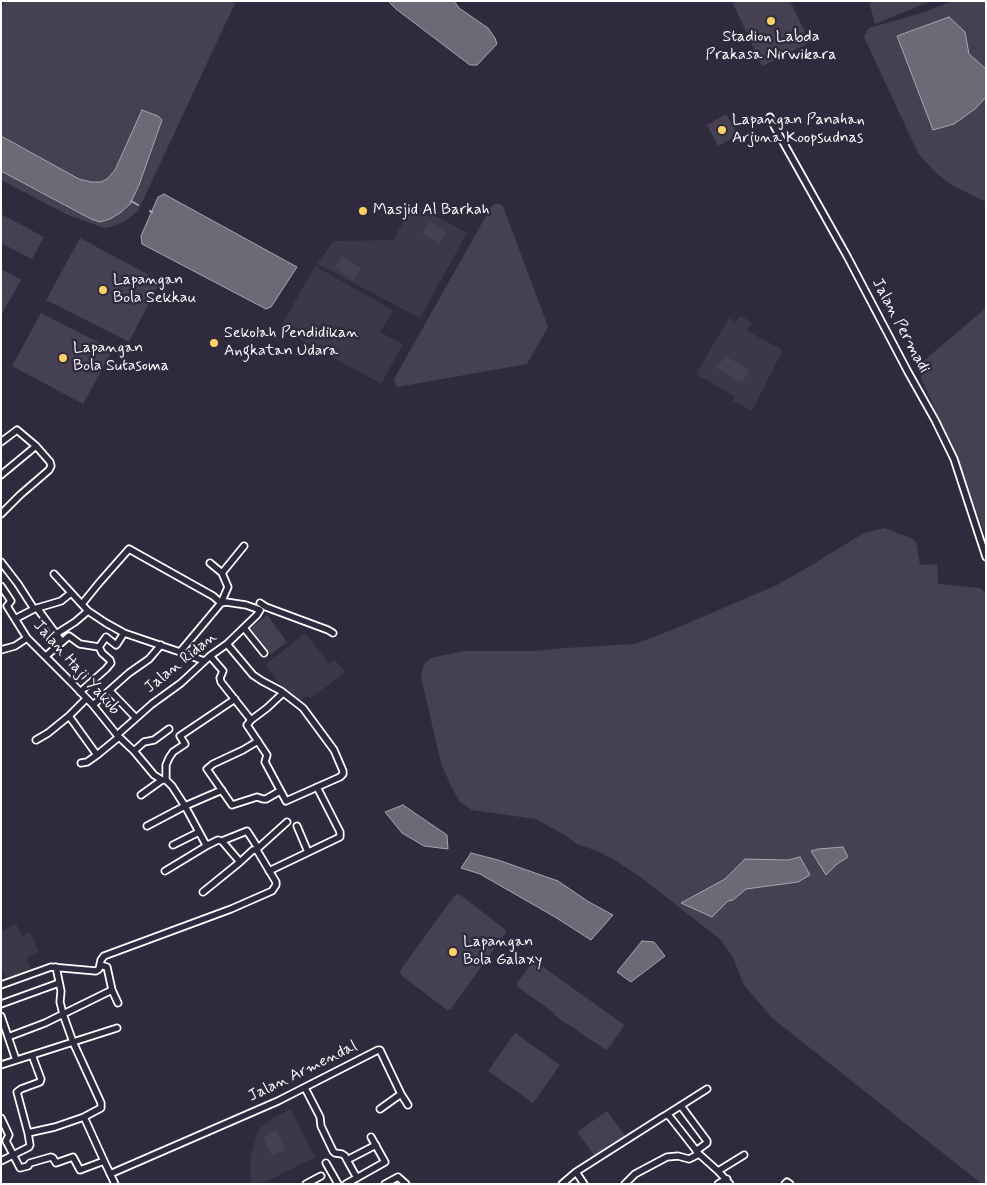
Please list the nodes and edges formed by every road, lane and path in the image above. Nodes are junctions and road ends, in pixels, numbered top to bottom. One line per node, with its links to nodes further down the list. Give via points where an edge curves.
1 (770, 117): 7 (street, Jalan Permadi, via 943,436 954,459)
2 (1, 442): 3 (street, via 17,430)
3 (36, 446): 4 (street); 5 (street, via 50,462 49,470)
4 (1, 475)
5 (1, 514)
6 (244, 546): 11 (street)
7 (986, 558)
8 (1, 562): 10 (street)
9 (210, 563): 11 (street)
10 (8, 571): 13 (street); 19 (street)
11 (222, 573): 16 (street, via 228,587)
12 (54, 574): 15 (street)
13 (1, 575)
14 (1, 586): 21 (street, Jalan Haji Yakub, via 12,602 7,606)
15 (71, 593): 18 (street); 19 (street, via 61,602)
16 (222, 603): 18 (street, via 129,549); 22 (street, Jalan Ridan, via 260,610); 32 (street)
17 (260, 603): 24 (street)
18 (82, 604): 20 (street)
19 (36, 608): 21 (street); 25 (street)
20 (88, 611): 23 (street); 25 (street)
21 (15, 619): 26 (street, Jalan Haji Yakub)
22 (244, 628): 28 (street, Jalan Ridan); 33 (street)
23 (124, 633): 29 (street); 30 (street, via 117,644 106,637)
24 (333, 633)
25 (56, 634): 27 (street)
26 (27, 638): 31 (street); 34 (street, Jalan Haji Yakub)
27 (62, 642): 30 (street, via 70,636 80,644); 34 (street)
28 (227, 644): 35 (street, Jalan Ridan); 39 (street, via 253,675)
29 (161, 646): 32 (street); 37 (street)
30 (99, 647): 38 (street, via 111,663)
31 (1, 650)
32 (180, 652): 36 (street)
33 (264, 653)
34 (46, 656): 38 (street, Jalan Haji Yakub)
35 (210, 656): 36 (street, Jalan Ridan); 41 (street, via 223,671 220,681)
36 (204, 661): 44 (street, Jalan Ridan)
37 (110, 691): 42 (street); 44 (street)
38 (80, 692): 40 (street, Jalan Haji Yakub)
39 (282, 693): 45 (street); 54 (street, via 303,708 334,750 343,771 340,777)
40 (86, 699): 42 (street, Jalan Haji Yakub); 43 (street)
41 (235, 699): 45 (street); 53 (street, via 180,736 185,744 169,758)
42 (93, 705): 47 (street, Jalan Haji Yakub)
43 (69, 716): 48 (street); 51 (street)
44 (136, 718): 47 (street, Jalan Ridan)
45 (251, 720): 49 (street, via 247,725)
46 (170, 729): 50 (street)
47 (118, 736): 50 (street, Jalan Haji Yakub); 51 (street, Jalan Ridan)
48 (36, 740)
49 (258, 741): 55 (street, via 207,769); 56 (street, via 267,755 264,762)
50 (134, 751): 53 (street, Jalan Haji Yakub, via 154,775)
51 (97, 754): 52 (street, Jalan Ridan)
52 (81, 764)
53 (164, 780): 57 (street); 58 (street, Jalan Haji Yakub)
54 (317, 787): 56 (street, via 287,801); 67 (street, via 340,837)
55 (222, 790): 56 (street, via 232,805 257,797 266,799); 58 (street)
56 (280, 791)
57 (141, 795)
58 (185, 806): 60 (street); 62 (street, Jalan Haji Yakub)
59 (286, 822): 66 (street)
60 (147, 826)
61 (297, 826): 67 (street)
62 (199, 832): 64 (street, Jalan Haji Yakub); 65 (street)
63 (222, 841): 64 (street); 66 (street, via 246,831); 68 (street)
64 (208, 844): 69 (street)
65 (173, 845)
66 (257, 849): 68 (street); 70 (street)
67 (308, 852): 70 (street)
68 (240, 862): 71 (street)
69 (165, 871)
70 (269, 871): 72 (street, via 276,882 272,891 104,956)
71 (203, 892)
72 (100, 965): 73 (street, via 92,972); 76 (street, via 107,968)
73 (56, 967): 74 (street); 75 (street)
74 (59, 983): 78 (street); 79 (street)
75 (1, 985)
76 (112, 990): 77 (street); 79 (street)
77 (118, 1003)
78 (1, 1004)
79 (63, 1014): 82 (street); 83 (street)
80 (1, 1016): 82 (street)
81 (117, 1028): 83 (street)
82 (8, 1037): 85 (street)
83 (73, 1042): 84 (street); 94 (street, via 102,1105)
84 (32, 1055): 85 (street); 96 (street, via 40,1082 17,1092)
85 (16, 1060): 86 (street)
86 (1, 1065)
87 (305, 1088): 89 (street, Jalan Armendal, via 379,1050); 102 (street, via 333,1151); 108 (street, Jalan Armendal)
88 (706, 1089): 91 (street)
89 (401, 1094): 90 (street, Jalan Armendal); 92 (street)
90 (408, 1105)
91 (681, 1106): 93 (street); 99 (street, via 707,1141)
92 (380, 1109)
93 (665, 1116): 99 (street, via 670,1117); 107 (street)
94 (84, 1117): 96 (street); 104 (street)
95 (1, 1118): 101 (street, via 9,1135 6,1141)
96 (28, 1133): 101 (street, via 29,1147)
97 (371, 1137): 98 (street)
98 (376, 1146): 102 (street); 111 (street, via 385,1162)
99 (697, 1153): 106 (street); 122 (street, via 689,1159 667,1157 635,1174)
100 (744, 1155): 106 (street)
101 (12, 1156): 103 (street); 104 (street, via 21,1168 52,1157 56,1163 73,1157 80,1170)
102 (347, 1160): 111 (street)
103 (1, 1161)
104 (104, 1161): 108 (street)
105 (326, 1163): 115 (street)
106 (718, 1171): 112 (street)
107 (576, 1172): 120 (street); 121 (street)
108 (110, 1174): 113 (street)
109 (322, 1176): 114 (street)
110 (398, 1177): 117 (street); 118 (street); 119 (street)
111 (358, 1178): 116 (street)
112 (728, 1182): 123 (street)
113 (114, 1184)
114 (306, 1184)
115 (338, 1184)
116 (346, 1184)
117 (385, 1184)
118 (392, 1184)
119 (406, 1184)
120 (562, 1184)
121 (584, 1184)
122 (624, 1184)
123 (718, 1184)
124 (785, 1184): 125 (street)
125 (790, 1184)

